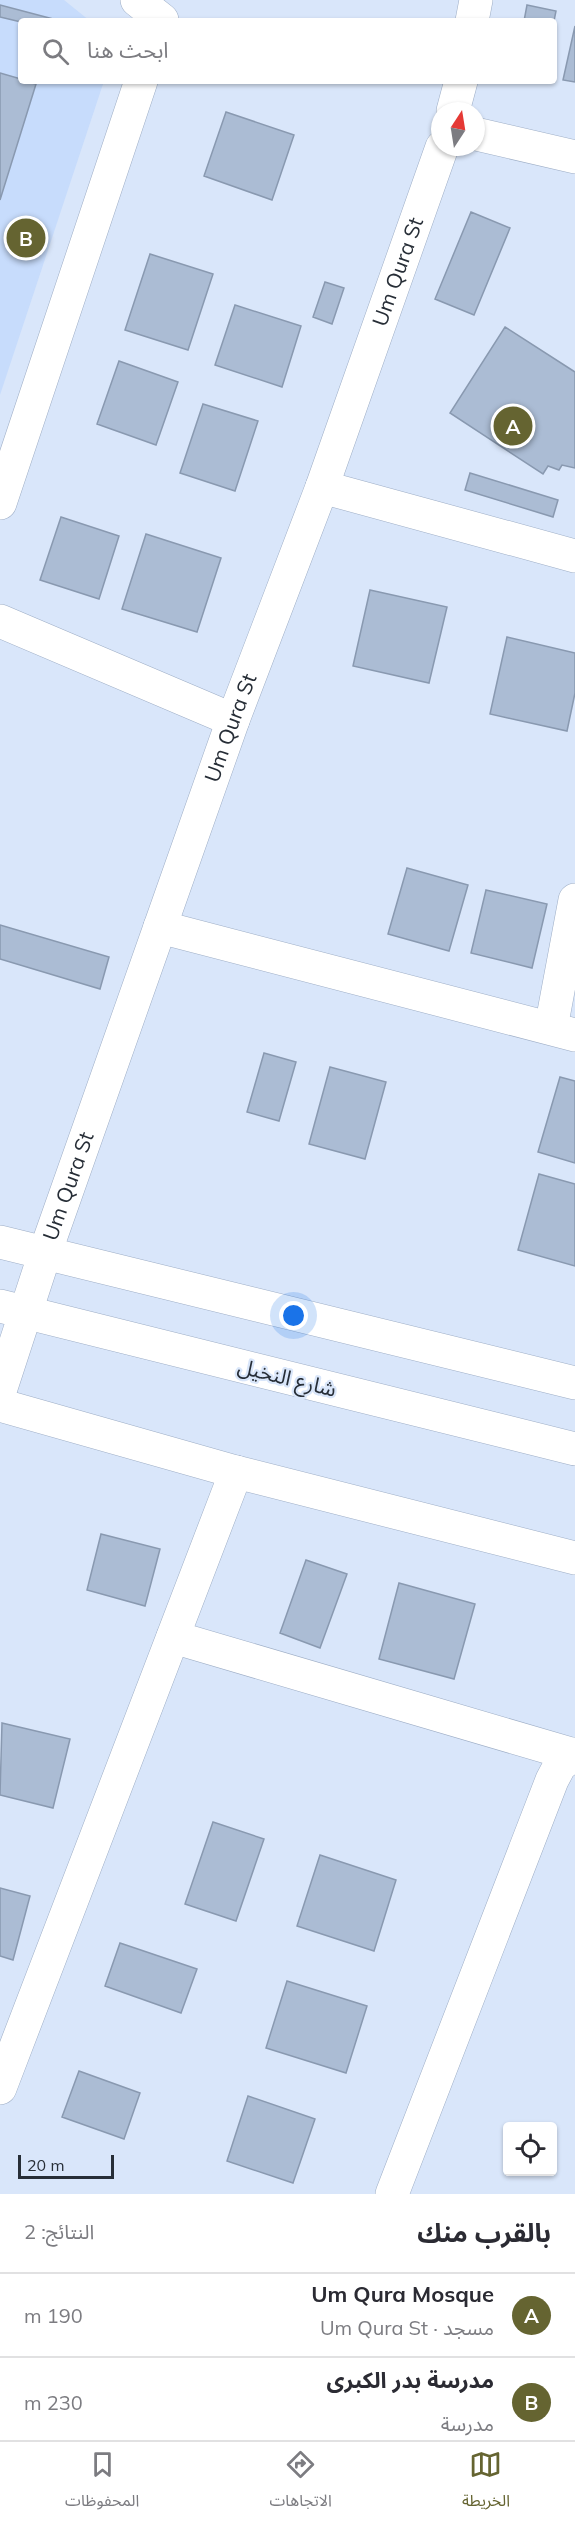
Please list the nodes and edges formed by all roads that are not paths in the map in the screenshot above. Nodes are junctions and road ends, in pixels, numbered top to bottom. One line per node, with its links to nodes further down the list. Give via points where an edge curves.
1 (476, 0): 2 (street)
2 (473, 18)
3 (140, 84): 10 (street)
4 (460, 84): 5 (street)
5 (455, 102)
6 (485, 136): 8 (street)
7 (439, 156): 9 (street, Um Qura St)
8 (575, 157)
9 (322, 487): 11 (street); 13 (street, Um Qura St)
10 (0, 503)
11 (575, 556)
12 (0, 621): 13 (street)
13 (233, 720): 15 (street, Um Qura St)
14 (575, 900): 16 (street)
15 (160, 927): 16 (street); 18 (street, Um Qura St)
16 (563, 1031)
17 (0, 1242): 18 (street)
18 (45, 1253): 19 (street, Um Qura St); 20 (street)
19 (13, 1309): 21 (street, Um Qura St); 23 (street, شارع النخيل)
20 (575, 1383)
21 (0, 1391)
22 (0, 1405): 24 (street)
23 (575, 1449)
24 (236, 1472): 25 (street); 26 (street)
25 (575, 1558)
26 (173, 1637): 27 (street); 28 (street)
27 (574, 1754): 29 (street, via 560,1765 552,1780)
28 (0, 2088)
29 (392, 2194)

